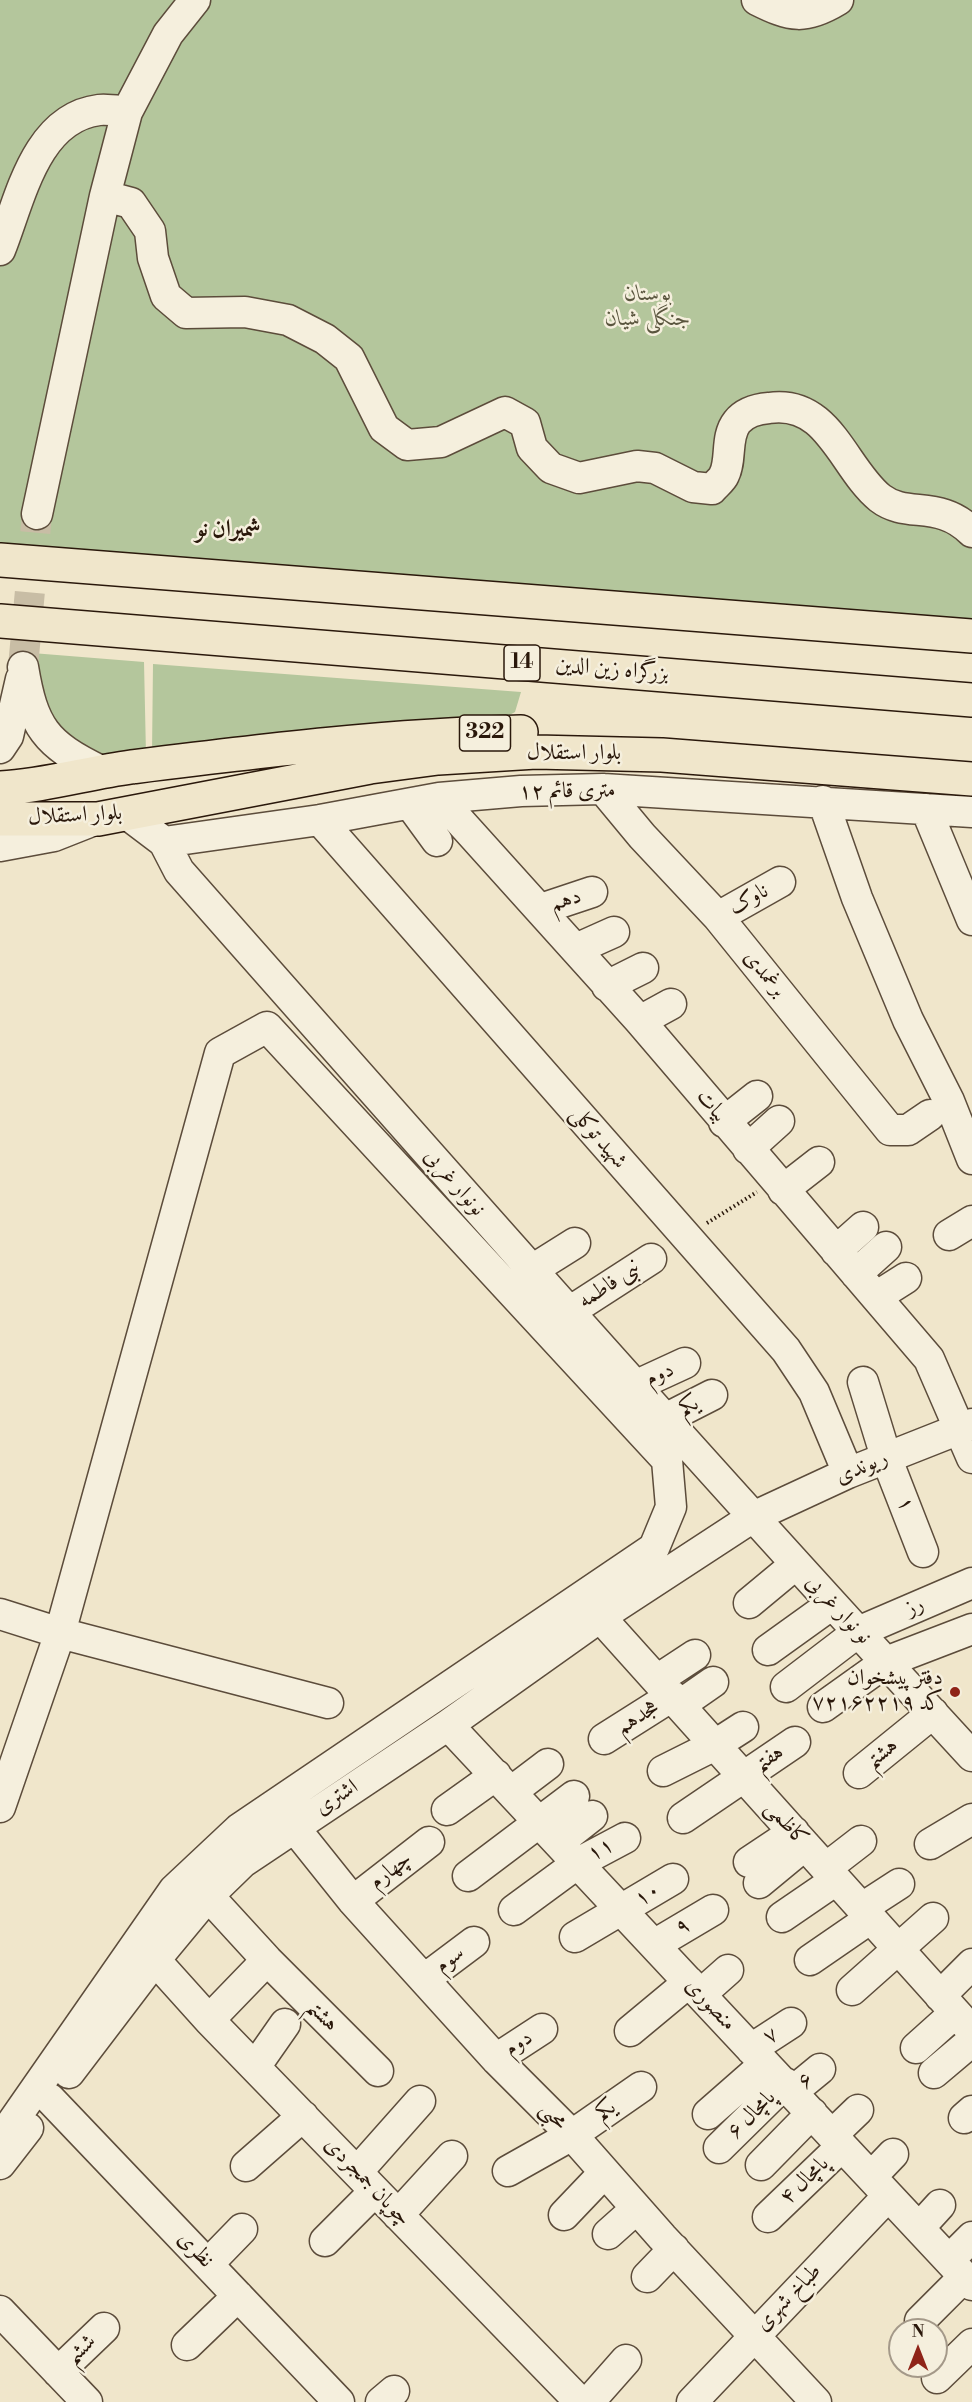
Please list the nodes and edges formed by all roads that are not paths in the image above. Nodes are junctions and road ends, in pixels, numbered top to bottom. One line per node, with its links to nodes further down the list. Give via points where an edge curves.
1 (195, 0): 4 (street, via 168,34)
2 (757, 0): 3 (street, via 793,14 815,14)
3 (838, 0)
4 (127, 112): 5 (street); 6 (street, via 100,110 73,118 51,135 36,158)
5 (105, 196): 7 (street); 8 (street, via 131,203 144,221 166,296 186,313 244,312 288,320 325,339 349,358 384,428 407,445 441,442 505,412 525,423 532,448 551,468 579,478 637,466 655,468 693,487 712,489 725,475 736,423 750,411 773,407 800,409 823,426 844,450 864,485 883,500 904,508 941,512 959,520)
6 (0, 250)
7 (38, 514)
8 (972, 532)
9 (0, 560): 11 (main road)
10 (0, 621): 12 (main road, بزرگراه زین الدین / 14)
11 (972, 636)
12 (972, 700)
13 (290, 747): 15 (main road, بلوار استقلال / 322, via 447,734 542,732 661,737); 16 (main road, بلوار استقلال / 322); 18 (main road, via 308,758 306,773)
14 (0, 748): 16 (street, via 8,736 23,667 34,716 43,731 75,759)
15 (972, 761)
16 (101, 771): 19 (main road, بلوار استقلال / 322)
17 (972, 779): 18 (main road, بلوار استقلال / 322, via 662,755 536,753 438,759)
18 (299, 780): 23 (main road, بلوار استقلال / 322)
19 (0, 788)
20 (603, 789): 21 (street, ۱۲ متری قائم, via 521,791); 22 (street, ۱۲ متری قائم); 35 (street, برغمدی)
21 (425, 801): 28 (street, ۱۲ متری قائم); 29 (street); 34 (street, بیات)
22 (823, 801): 24 (street, ۱۲ متری قائم); 48 (street, via 857,898)
23 (180, 803): 26 (main road, بلوار استقلال / 322); 30 (street)
24 (926, 809): 25 (street, ۱۲ متری قائم); 36 (street)
25 (972, 812)
26 (112, 817): 27 (main road, بلوار استقلال / 322); 30 (street); 31 (street, via 54,836)
27 (0, 819)
28 (320, 820): 30 (street, ۱۲ متری قائم); 69 (street, شهید توکلی, via 786,1350 814,1392)
29 (436, 841)
30 (164, 842): 56 (street, نونوار غربی, via 179,871)
31 (0, 846)
32 (780, 882): 35 (street, ناوک)
33 (592, 892): 34 (street, دهم)
34 (541, 909): 38 (street, بیات)
35 (718, 917): 44 (street, برغمدی, via 890,1130 908,1130)
36 (972, 920)
37 (614, 932): 38 (street)
38 (576, 949): 40 (street, بیات)
39 (643, 968): 40 (street)
40 (607, 986): 42 (street, بیات)
41 (671, 1004): 42 (street)
42 (640, 1021): 46 (street, بیات)
43 (758, 1096): 46 (street)
44 (930, 1115)
45 (779, 1121): 47 (street)
46 (724, 1122): 47 (street, بیات)
47 (748, 1149): 50 (street, بیات)
48 (972, 1159)
49 (824, 1170): 50 (street)
50 (785, 1193): 54 (street, بیات)
51 (863, 1227): 54 (street)
52 (575, 1243): 56 (street)
53 (886, 1247): 57 (street)
54 (836, 1251): 57 (street, بیات)
55 (651, 1259): 60 (street, نبی فاطمه)
56 (532, 1270): 60 (street, نونوار غربی)
57 (856, 1274): 59 (street, بیات)
58 (911, 1286): 59 (street)
59 (884, 1307): 66 (street, بیات, via 929,1359)
60 (569, 1312): 63 (street, نونوار غربی)
61 (685, 1364): 63 (street, دوم)
62 (864, 1382): 67 (street, ۱)
63 (636, 1386): 65 (street, نونوار غربی)
64 (712, 1395): 65 (street, یکم)
65 (665, 1419): 70 (street, نونوار غربی)
66 (965, 1426): 67 (street, ریوندی); 68 (street, بیات)
67 (886, 1457): 69 (street, ریوندی); 71 (street, ۱)
68 (972, 1458)
69 (848, 1473): 70 (street, ریوندی)
70 (753, 1517): 72 (street, نو نوار غربی); 77 (street, اشتری)
71 (923, 1552)
72 (796, 1564): 74 (street); 75 (street, نو نوار غربی)
73 (972, 1583): 79 (street, رز)
74 (749, 1603)
75 (832, 1604): 79 (street, نو نوار غربی); 81 (street)
76 (0, 1614): 80 (street)
77 (600, 1617): 86 (street, کاظمی); 90 (street, اشتری)
78 (972, 1629): 83 (street)
79 (858, 1632): 83 (street, نو نوار غربی); 85 (street)
80 (60, 1633): 87 (street); 102 (street); 159 (street, via 220,1053 267,1027 668,1460 671,1507 654,1548 239,1829 174,1890)
81 (768, 1650)
82 (695, 1655): 86 (street)
83 (886, 1662): 88 (street); 89 (street, نو نوار غربی)
84 (713, 1682): 86 (street)
85 (786, 1688)
86 (670, 1694): 92 (street, هجدهم); 95 (street, کاظمی)
87 (327, 1703)
88 (823, 1707)
89 (933, 1713): 94 (street, نو نوار غربی); 98 (street, هشتم)
90 (448, 1725): 100 (street, منصوری); 106 (street, اشتری)
91 (743, 1727): 95 (street)
92 (604, 1739)
93 (795, 1742): 99 (street, هفتم)
94 (967, 1743)
95 (716, 1745): 97 (street); 99 (street, کاظمی)
96 (541, 1758): 100 (street)
97 (663, 1771)
98 (859, 1773)
99 (743, 1776): 104 (street, هفتم); 108 (street, کاظمی)
100 (503, 1782): 103 (street); 111 (street, منصوری)
101 (583, 1806): 111 (street)
102 (0, 1807)
103 (447, 1810)
104 (683, 1818)
105 (972, 1819): 112 (street)
106 (293, 1826): 119 (street, محبی); 130 (street, اشتری, via 243,1862 208,1896)
107 (625, 1838): 111 (street, ۱۱)
108 (800, 1839): 113 (street); 114 (street, کاظمی)
109 (861, 1841): 114 (street)
110 (429, 1842): 119 (street, چهارم)
111 (559, 1842): 115 (street); 120 (street); 122 (street, منصوری)
112 (930, 1844)
113 (754, 1873)
114 (831, 1874): 123 (street, کاظمی); 124 (street)
115 (468, 1876)
116 (674, 1879): 122 (street, ۱۰)
117 (899, 1884): 123 (street)
118 (212, 1900): 131 (street, هشتم)
119 (353, 1901): 135 (street, محبی)
120 (514, 1910)
121 (713, 1910): 128 (street, ۹)
122 (623, 1911): 126 (street, ۱۰); 128 (street, منصوری)
123 (866, 1913): 129 (street, کاظمی); 132 (street)
124 (782, 1917)
125 (933, 1918): 129 (street)
126 (575, 1937)
127 (474, 1942): 135 (street, سوم)
128 (654, 1945): 136 (street, منصوری)
129 (898, 1948): 137 (street); 138 (street, کاظمی)
130 (155, 1960): 139 (street, چوپان جمجردی); 153 (street, اشتری)
131 (267, 1960): 139 (street); 149 (street, هشتم)
132 (810, 1960)
133 (972, 1964): 138 (street)
134 (728, 1970): 136 (street)
135 (426, 1978): 146 (street, محبی)
136 (695, 1988): 143 (street); 151 (street, منصوری)
137 (852, 1990)
138 (956, 2013): 145 (street)
139 (209, 2020): 147 (street, چوپان جمجردی)
140 (791, 2023): 151 (street, ۷)
141 (285, 2024): 147 (street)
142 (542, 2029): 146 (street, دوم)
143 (630, 2031)
144 (972, 2041): 150 (street)
145 (916, 2048)
146 (496, 2059): 158 (street, محبی)
147 (255, 2067): 157 (street, چوپان جمجردی)
148 (820, 2069): 151 (street, ۶)
149 (378, 2071)
150 (934, 2073)
151 (781, 2080): 156 (street); 160 (street, منصوری); 161 (street, ۶ پامچال); 165 (street)
152 (641, 2087): 158 (street, یکم)
153 (50, 2099): 164 (street, اشتری); 181 (street, نظری)
154 (420, 2100): 169 (street)
155 (858, 2110): 160 (street, پامچال ۴)
156 (708, 2115)
157 (303, 2116): 166 (street); 169 (street, چوپان جمجردی)
158 (572, 2135): 167 (street, یکم); 168 (street, محبی)
159 (0, 2140)
160 (837, 2141): 170 (street, منصوری); 175 (street, پامچال ۴)
161 (719, 2148)
162 (893, 2154): 170 (street, طباخ شهری)
163 (453, 2156): 173 (street)
164 (0, 2164)
165 (761, 2165)
166 (246, 2166)
167 (508, 2171)
168 (603, 2173): 172 (street, محبی); 174 (street)
169 (366, 2182): 173 (street, چوپان جمجردی); 180 (street)
170 (880, 2186): 176 (street, منصوری); 187 (street, طباخ شهری)
171 (940, 2205): 176 (street)
172 (636, 2209): 178 (street); 187 (street, محبی, via 656,2255)
173 (398, 2215): 193 (street, چوپان جمجردی)
174 (564, 2215)
175 (768, 2217)
176 (918, 2228): 182 (street, منصوری)
177 (242, 2229): 181 (street)
178 (608, 2234)
179 (972, 2237): 182 (street)
180 (325, 2241)
181 (208, 2264): 183 (street, نظری)
182 (962, 2274): 185 (street)
183 (238, 2296): 189 (street); 195 (street, نظری)
184 (0, 2311): 192 (street)
185 (923, 2318)
186 (104, 2328): 192 (street, ششم)
187 (754, 2335): 196 (street, طباخ شهری); 197 (street, محبی)
188 (972, 2344): 191 (street)
189 (187, 2345)
190 (626, 2360): 193 (street)
191 (948, 2368)
192 (58, 2372): 194 (street)
193 (573, 2399)
194 (87, 2402)
195 (339, 2402)
196 (692, 2402)
197 (816, 2402)

